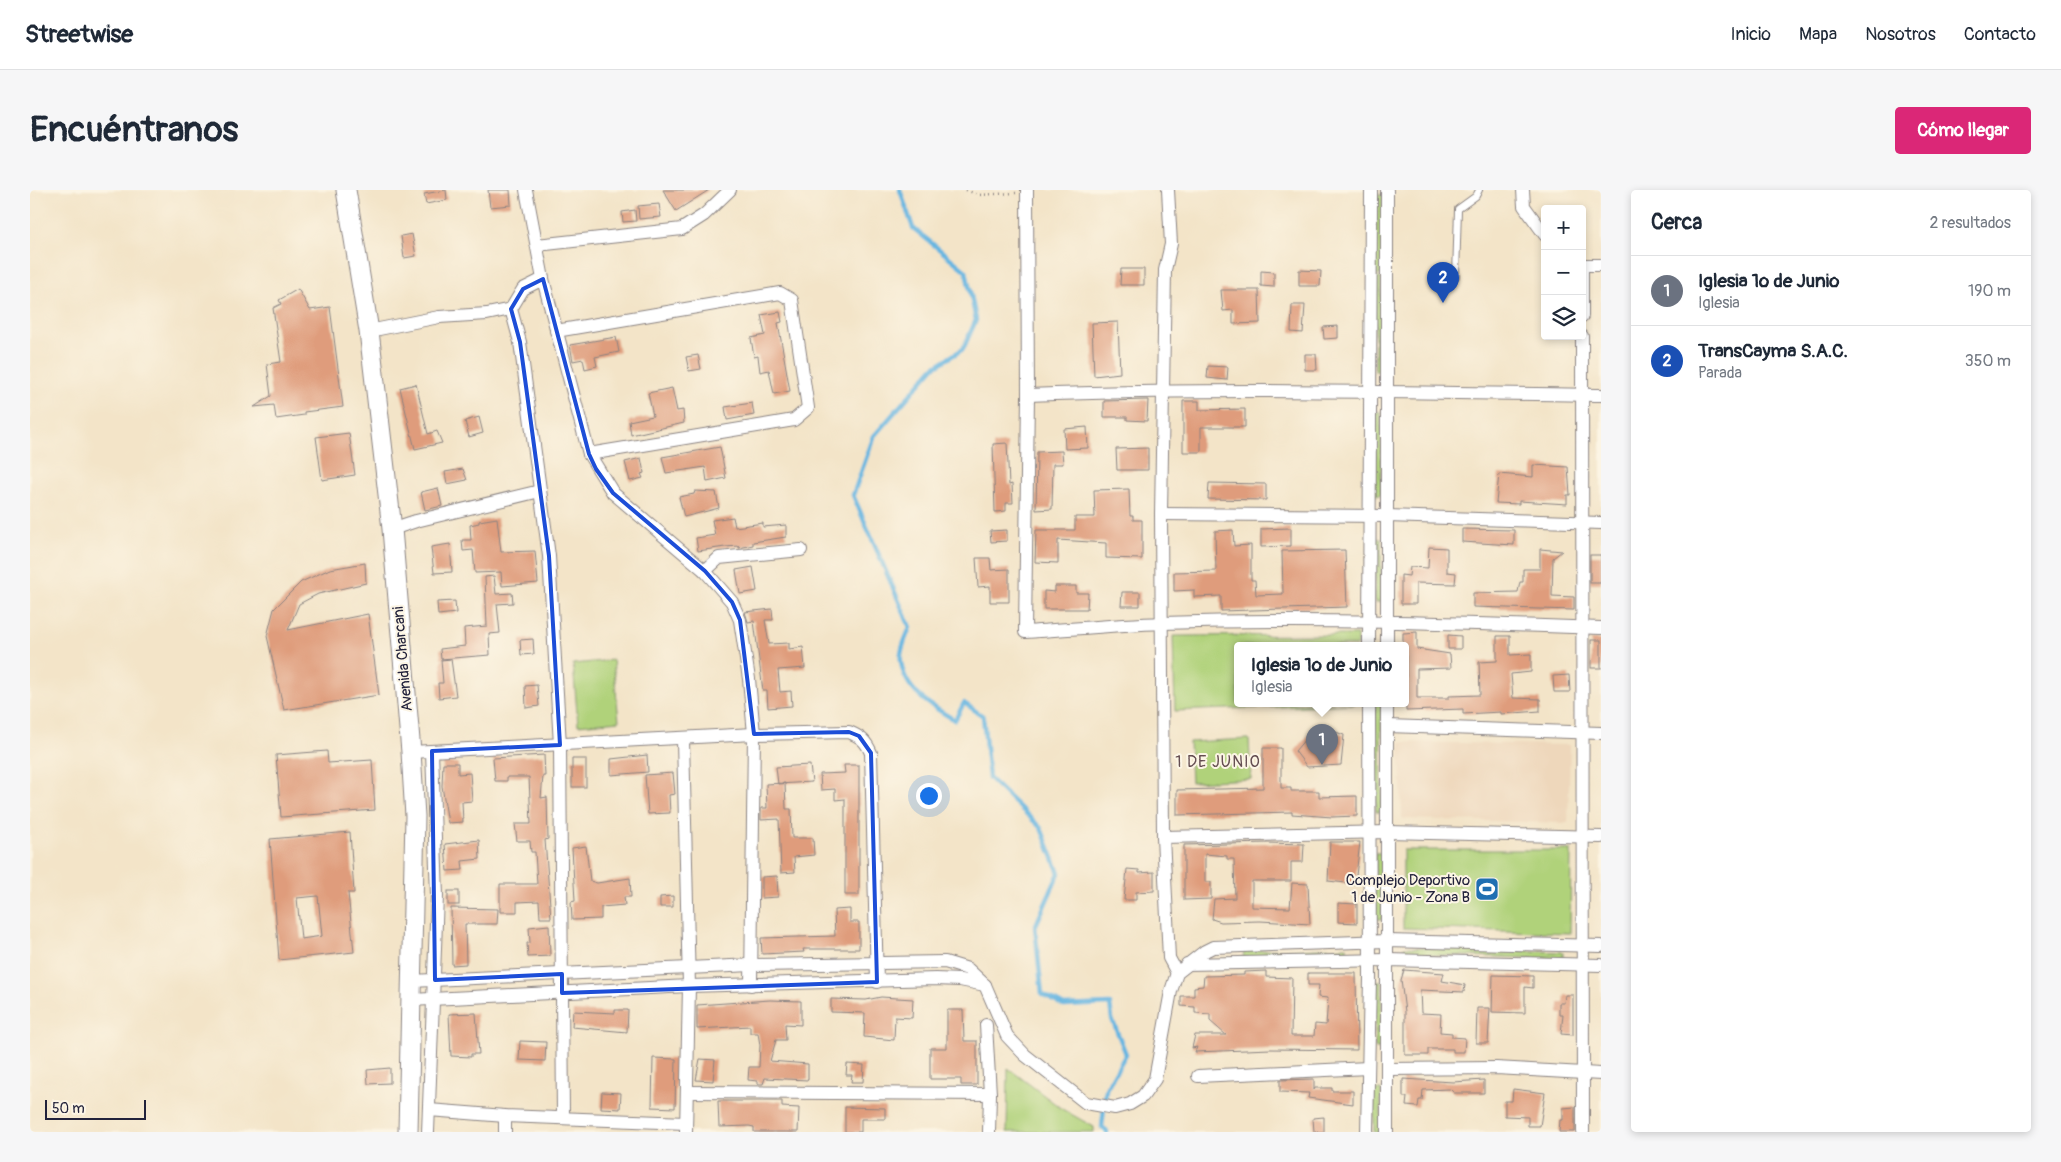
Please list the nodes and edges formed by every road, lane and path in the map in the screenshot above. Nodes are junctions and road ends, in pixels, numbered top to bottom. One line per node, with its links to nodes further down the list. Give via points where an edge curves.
1 (346, 190): 18 (main road, Avenida Charcani)
2 (526, 190): 12 (street)
3 (730, 190): 12 (street, via 704,215 682,229)
4 (966, 190): 10 (path, via 978,194)
5 (1168, 190): 21 (street, via 1171,244 1165,270)
6 (1371, 190): 22 (street)
7 (1387, 190): 23 (street)
8 (1479, 190): 15 (lane, via 1458,209)
9 (1523, 190): 11 (street, via 1524,206)
10 (1027, 192): 24 (street)
11 (1541, 229)
12 (537, 245): 16 (street)
13 (1586, 265): 14 (street)
14 (1601, 265)
15 (1456, 276)
16 (543, 279): 17 (street, via 523,289); 19 (street)
17 (511, 309): 18 (street, via 439,317); 28 (street, via 520,342)
18 (369, 331): 34 (main road, Avenida Charcani)
19 (556, 331): 27 (street); 27 (street, via 780,293 792,300 808,408 794,420)
20 (1582, 340): 25 (street)
21 (1164, 390): 22 (street); 24 (street); 29 (street)
22 (1369, 391): 23 (street); 31 (street)
23 (1387, 392): 25 (street); 30 (street)
24 (1028, 395): 39 (street, via 1025,632)
25 (1581, 395): 26 (street); 32 (street)
26 (1601, 395)
27 (589, 454): 36 (street, via 613,493)
28 (540, 492): 34 (street); 51 (street, via 549,556)
29 (1161, 514): 31 (street); 39 (street)
30 (1387, 516): 31 (street); 32 (street); 38 (street)
31 (1369, 517): 37 (street)
32 (1582, 523): 33 (street); 40 (street)
33 (1601, 523)
34 (392, 529): 53 (main road, Avenida Charcani)
35 (801, 550): 36 (street, via 719,558)
36 (705, 571): 49 (street, via 732,602 740,620 750,679)
37 (1369, 622): 38 (street); 39 (street); 42 (street)
38 (1387, 622): 40 (street); 43 (street)
39 (1162, 623): 56 (street)
40 (1582, 627): 41 (street); 47 (street)
41 (1601, 628)
42 (1369, 642)
43 (1387, 642)
44 (1369, 707): 54 (street)
45 (1387, 707): 46 (street)
46 (1387, 726): 47 (street); 55 (street)
47 (1582, 732): 48 (street); 57 (street)
48 (1601, 733)
49 (754, 734): 50 (street); 65 (street, via 849,732 860,736 867,744 871,753); 67 (street)
50 (683, 740): 51 (street); 70 (street)
51 (560, 744): 52 (street); 72 (street)
52 (432, 751): 53 (street); 73 (street)
53 (411, 752): 78 (main road, Avenida Charcani, via 415,816)
54 (1370, 832): 55 (street); 56 (street); 60 (street)
55 (1388, 832): 57 (street); 59 (street)
56 (1163, 837): 71 (street, via 1169,958)
57 (1582, 837): 58 (street); 61 (street)
58 (1601, 837)
59 (1387, 940): 60 (street); 61 (street); 64 (street)
60 (1368, 941): 63 (street); 66 (street, via 1221,946 1205,951)
61 (1581, 946): 62 (street); 68 (street)
62 (1601, 946)
63 (1369, 960): 64 (street); 66 (street); 82 (street)
64 (1386, 960): 68 (street); 83 (street)
65 (876, 964): 67 (street); 74 (street); 76 (street, via 945,962 968,969)
66 (1187, 964): 71 (street)
67 (752, 965): 70 (street); 75 (street)
68 (1582, 965): 69 (street); 84 (street)
69 (1601, 965)
70 (689, 968): 72 (street); 77 (street)
71 (1177, 973): 76 (street, via 1155,1079 1143,1096 1115,1108 1086,1103 1026,1055 1007,1036)
72 (562, 974): 73 (street); 79 (street)
73 (435, 980): 78 (street); 80 (street)
74 (877, 982): 75 (street); 76 (street, via 944,980)
75 (751, 985): 77 (street)
76 (985, 985)
77 (689, 986): 79 (street); 87 (street)
78 (411, 991): 80 (street); 93 (main road, Avenida Charcani)
79 (562, 992): 80 (street); 91 (street)
80 (434, 998): 89 (street)
81 (986, 1025): 88 (street)
82 (1368, 1068): 86 (street); 97 (street)
83 (1387, 1069): 84 (street, via 1496,1068); 98 (street)
84 (1583, 1074): 85 (street); 99 (street)
85 (1601, 1074)
86 (1198, 1076)
87 (688, 1092): 88 (street); 92 (street)
88 (990, 1094): 96 (street)
89 (429, 1110): 90 (street); 94 (street)
90 (506, 1116): 91 (street); 95 (street)
91 (563, 1116): 92 (street)
92 (686, 1127)
93 (408, 1132)
94 (428, 1132)
95 (505, 1132)
96 (989, 1132)
97 (1367, 1132)
98 (1387, 1132)
99 (1583, 1132)

